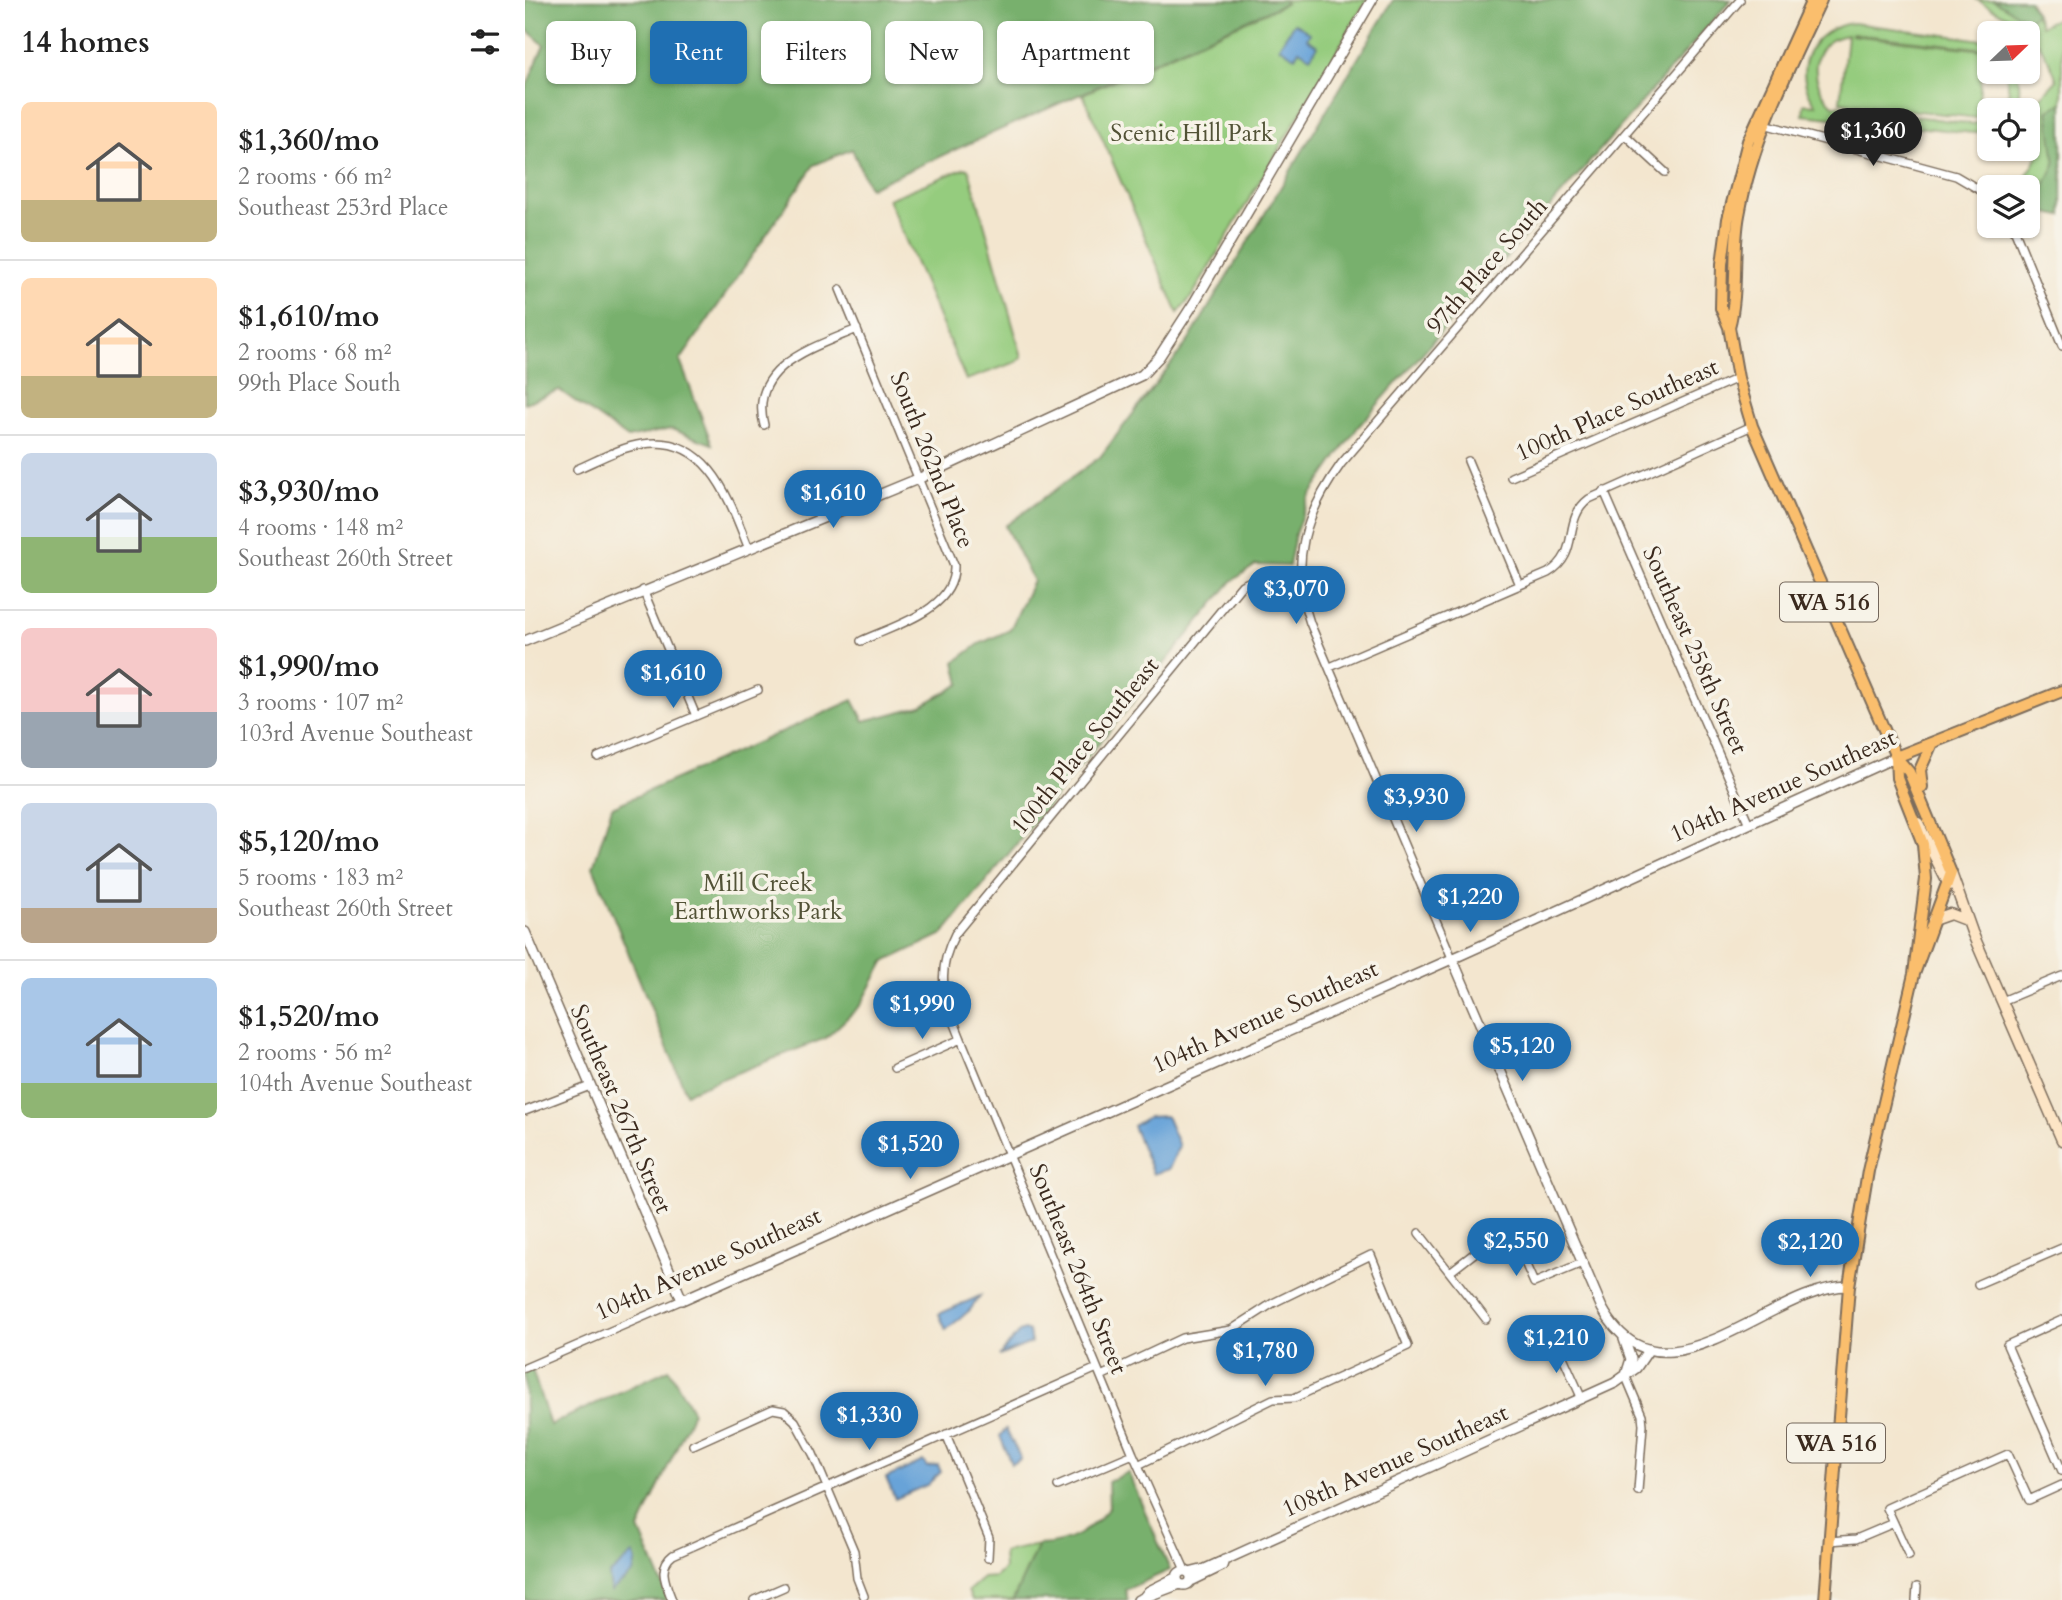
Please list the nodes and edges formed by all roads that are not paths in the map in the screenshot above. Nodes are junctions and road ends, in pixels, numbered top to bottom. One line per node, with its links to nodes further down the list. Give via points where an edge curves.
1 (1372, 0): 18 (street, via 1159,358 1125,386)
2 (1740, 0): 5 (street, 97th Place South)
3 (1813, 1): 4 (main road, WA 516)
4 (1760, 122): 7 (street, via 1956,176); 12 (main road, WA 516, via 1738,176 1722,264 1721,308)
5 (1625, 135): 6 (street); 21 (street, 97th Place South, via 1341,464 1311,512)
6 (1665, 172)
7 (1977, 188)
8 (2018, 238): 11 (street)
9 (839, 289): 10 (street, South 262nd Place)
10 (857, 329): 13 (street, via 779,368 763,394); 18 (street, South 262nd Place)
11 (2062, 346)
12 (1738, 378): 14 (main road, WA 516); 17 (street, 100th Place Southeast)
13 (764, 425)
14 (1752, 426): 19 (street); 32 (main road, WA 516)
15 (1468, 461): 22 (street)
16 (577, 469): 20 (street, via 645,443 680,449 697,458 722,484)
17 (1511, 477)
18 (920, 478): 20 (street); 25 (street, South 262nd Place, via 951,551 952,585 943,599 930,607)
19 (1604, 491): 22 (street, via 1580,507 1563,561); 35 (street, Southeast 258th Street)
20 (749, 549): 23 (street)
21 (1299, 574): 26 (street, 97th Place South, via 1303,603); 46 (street, 100th Place Southeast, via 1260,577 1242,585 955,934 942,968)
22 (1520, 585): 26 (street)
23 (643, 590): 24 (street); 29 (street)
24 (525, 641)
25 (861, 641)
26 (1330, 667): 43 (street, 97th Place South)
27 (758, 690): 29 (street)
28 (2062, 691): 30 (main road, 104th Avenue Southeast)
29 (696, 716): 31 (street)
30 (1931, 743): 32 (main road, 104th Avenue Southeast); 33 (main road, via 1920,770)
31 (598, 757)
32 (1896, 757): 33 (main road, WA 516); 34 (main road, WA 516, via 1897,778); 35 (street, 104th Avenue Southeast)
33 (1924, 804): 36 (main road, WA 516)
34 (1910, 809): 36 (main road, WA 516); 37 (main road, WA 516, via 1927,862)
35 (1749, 824): 43 (street, 104th Avenue Southeast)
36 (1949, 877): 38 (main road); 39 (main road, WA 516); 41 (main road)
37 (1922, 909): 42 (main road, via 1926,914); 44 (main road, WA 516)
38 (1963, 919): 39 (main road, via 1950,914); 41 (main road)
39 (1933, 920): 42 (main road, WA 516)
40 (525, 932): 50 (street, Southeast 267th Street)
41 (1972, 932): 47 (main road)
42 (1923, 952): 44 (main road, WA 516)
43 (1452, 958): 53 (street, 104th Avenue Southeast); 56 (street)
44 (1914, 974): 59 (main road, WA 516, via 1868,1171)
45 (2062, 976): 47 (street)
46 (944, 987): 48 (street, Southeast 264th Street)
47 (2002, 1001): 52 (main road)
48 (961, 1039): 49 (street); 53 (street, Southeast 264th Street)
49 (895, 1068)
50 (590, 1086): 51 (street); 60 (street, Southeast 267th Street)
51 (525, 1111)
52 (2062, 1140)
53 (1010, 1153): 60 (street, 104th Avenue Southeast); 66 (street, Southeast 264th Street)
54 (1419, 1233): 57 (street)
55 (2062, 1248): 58 (street)
56 (1582, 1263): 57 (street, via 1534,1283 1512,1233 1485,1245); 63 (street, via 1608,1319)
57 (1450, 1272): 61 (street)
58 (1977, 1284)
59 (1849, 1286): 65 (street, via 1821,1290 1692,1348 1673,1352); 81 (main road, WA 516)
60 (681, 1300): 67 (street, 104th Avenue Southeast)
61 (1486, 1318)
62 (2062, 1320): 75 (street, via 2007,1345)
63 (1622, 1334): 65 (street); 69 (street, via 1630,1353)
64 (1555, 1339): 70 (street)
65 (1646, 1348): 69 (street, 108th Avenue Southeast)
66 (1097, 1367): 68 (street, Southeast 264th Street); 71 (street)
67 (525, 1368)
68 (1101, 1376): 73 (street, Southeast 264th Street); 74 (street, via 1182,1338 1231,1330 1273,1303 1371,1255 1408,1346 1294,1398 1273,1399)
69 (1626, 1377): 70 (street, 108th Avenue Southeast); 79 (street, via 1642,1415)
70 (1583, 1399): 84 (street, 108th Avenue Southeast, via 1224,1560 1223,1566 1210,1574)
71 (946, 1434): 77 (street); 83 (street, via 989,1538)
72 (693, 1445): 77 (street, via 773,1409 785,1412 795,1421)
73 (1133, 1454): 74 (street, Southeast 264th Street); 78 (street)
74 (1138, 1465): 84 (street, Southeast 264th Street)
75 (2062, 1471)
76 (2062, 1485): 80 (street, via 2029,1500 2008,1454 1887,1508)
77 (826, 1486): 87 (street, via 854,1551); 89 (street, via 673,1555 664,1564)
78 (1058, 1486)
79 (1638, 1491)
80 (1894, 1523): 81 (street, via 1856,1539); 82 (street)
81 (1829, 1541): 91 (main road, WA 516)
82 (1909, 1556)
83 (988, 1558)
84 (1183, 1574): 88 (street, 108th Avenue Southeast)
85 (784, 1587): 90 (street)
86 (1917, 1587): 92 (street)
87 (864, 1596)
88 (1141, 1599)
89 (672, 1600)
90 (754, 1600)
91 (1825, 1600)
92 (1916, 1600)

